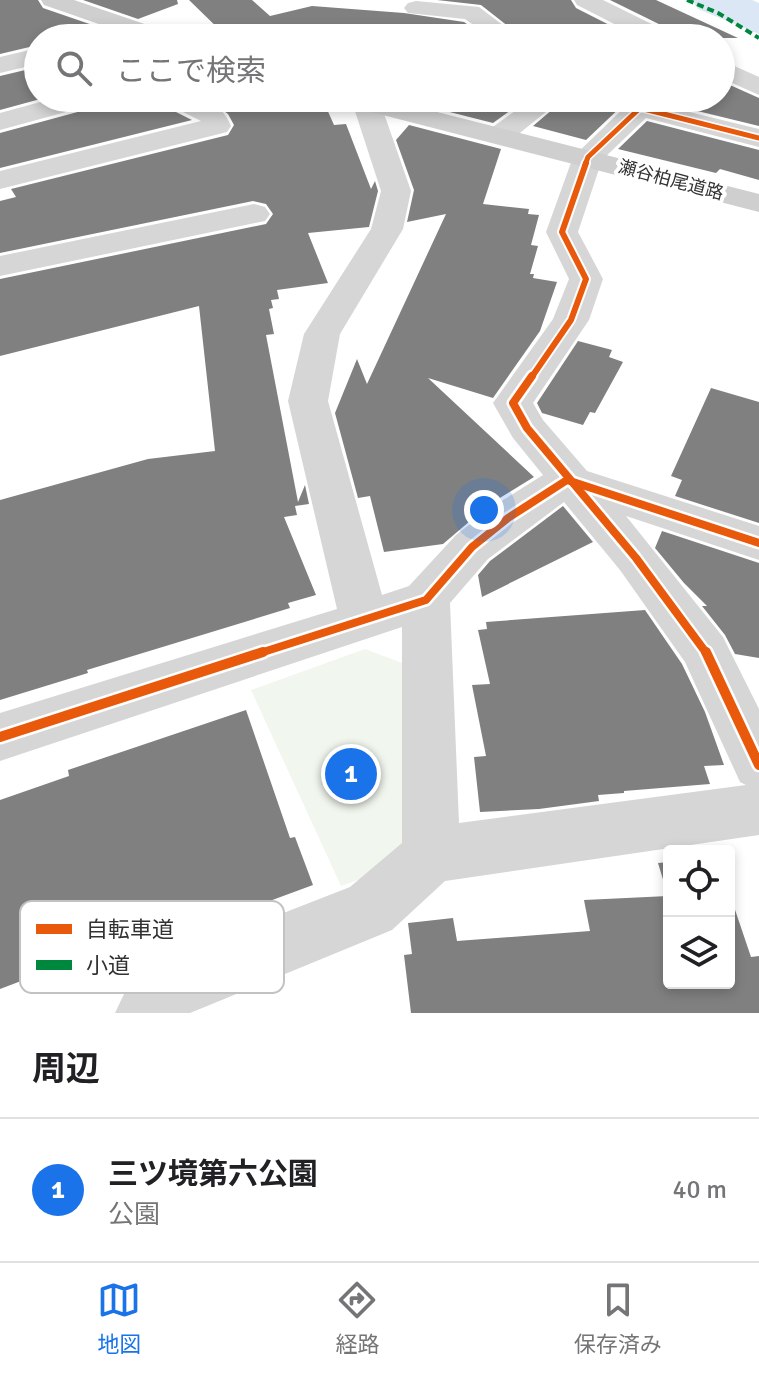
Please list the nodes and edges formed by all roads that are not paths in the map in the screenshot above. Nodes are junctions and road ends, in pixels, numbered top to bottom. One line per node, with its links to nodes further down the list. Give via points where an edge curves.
1 (52, 0): 4 (main road)
2 (585, 0): 7 (street)
3 (418, 4): 5 (street); 6 (street, via 471,12)
4 (121, 24)
5 (407, 24)
6 (488, 24)
7 (633, 24)
8 (24, 59): 9 (street)
9 (0, 65)
10 (735, 75): 11 (street)
11 (759, 87)
12 (35, 112): 19 (street)
13 (208, 112): 23 (street, via 217,126)
14 (367, 112): 30 (street, via 396,191 387,229 322,334 308,401)
15 (412, 112): 20 (main road, 瀬谷柏尾道路)
16 (531, 112): 20 (street)
17 (636, 112): 22 (street)
18 (656, 112): 21 (street)
19 (0, 122)
20 (500, 135): 22 (main road, 瀬谷柏尾道路)
21 (759, 138)
22 (588, 157): 24 (main road, 瀬谷柏尾道路); 27 (street, via 562,232 586,279 571,320 513,403)
23 (0, 180)
24 (759, 203)
25 (254, 214): 26 (street)
26 (0, 266)
27 (567, 480): 28 (street); 29 (street, via 493,527 441,577); 32 (street, via 636,558 705,651)
28 (759, 543)
29 (426, 600): 30 (street); 34 (street)
30 (364, 619): 31 (street)
31 (0, 737)
32 (759, 765)
33 (759, 809): 34 (street)
34 (431, 855): 35 (street, via 371,909)
35 (284, 946)
36 (173, 993): 37 (street)
37 (140, 1007)

